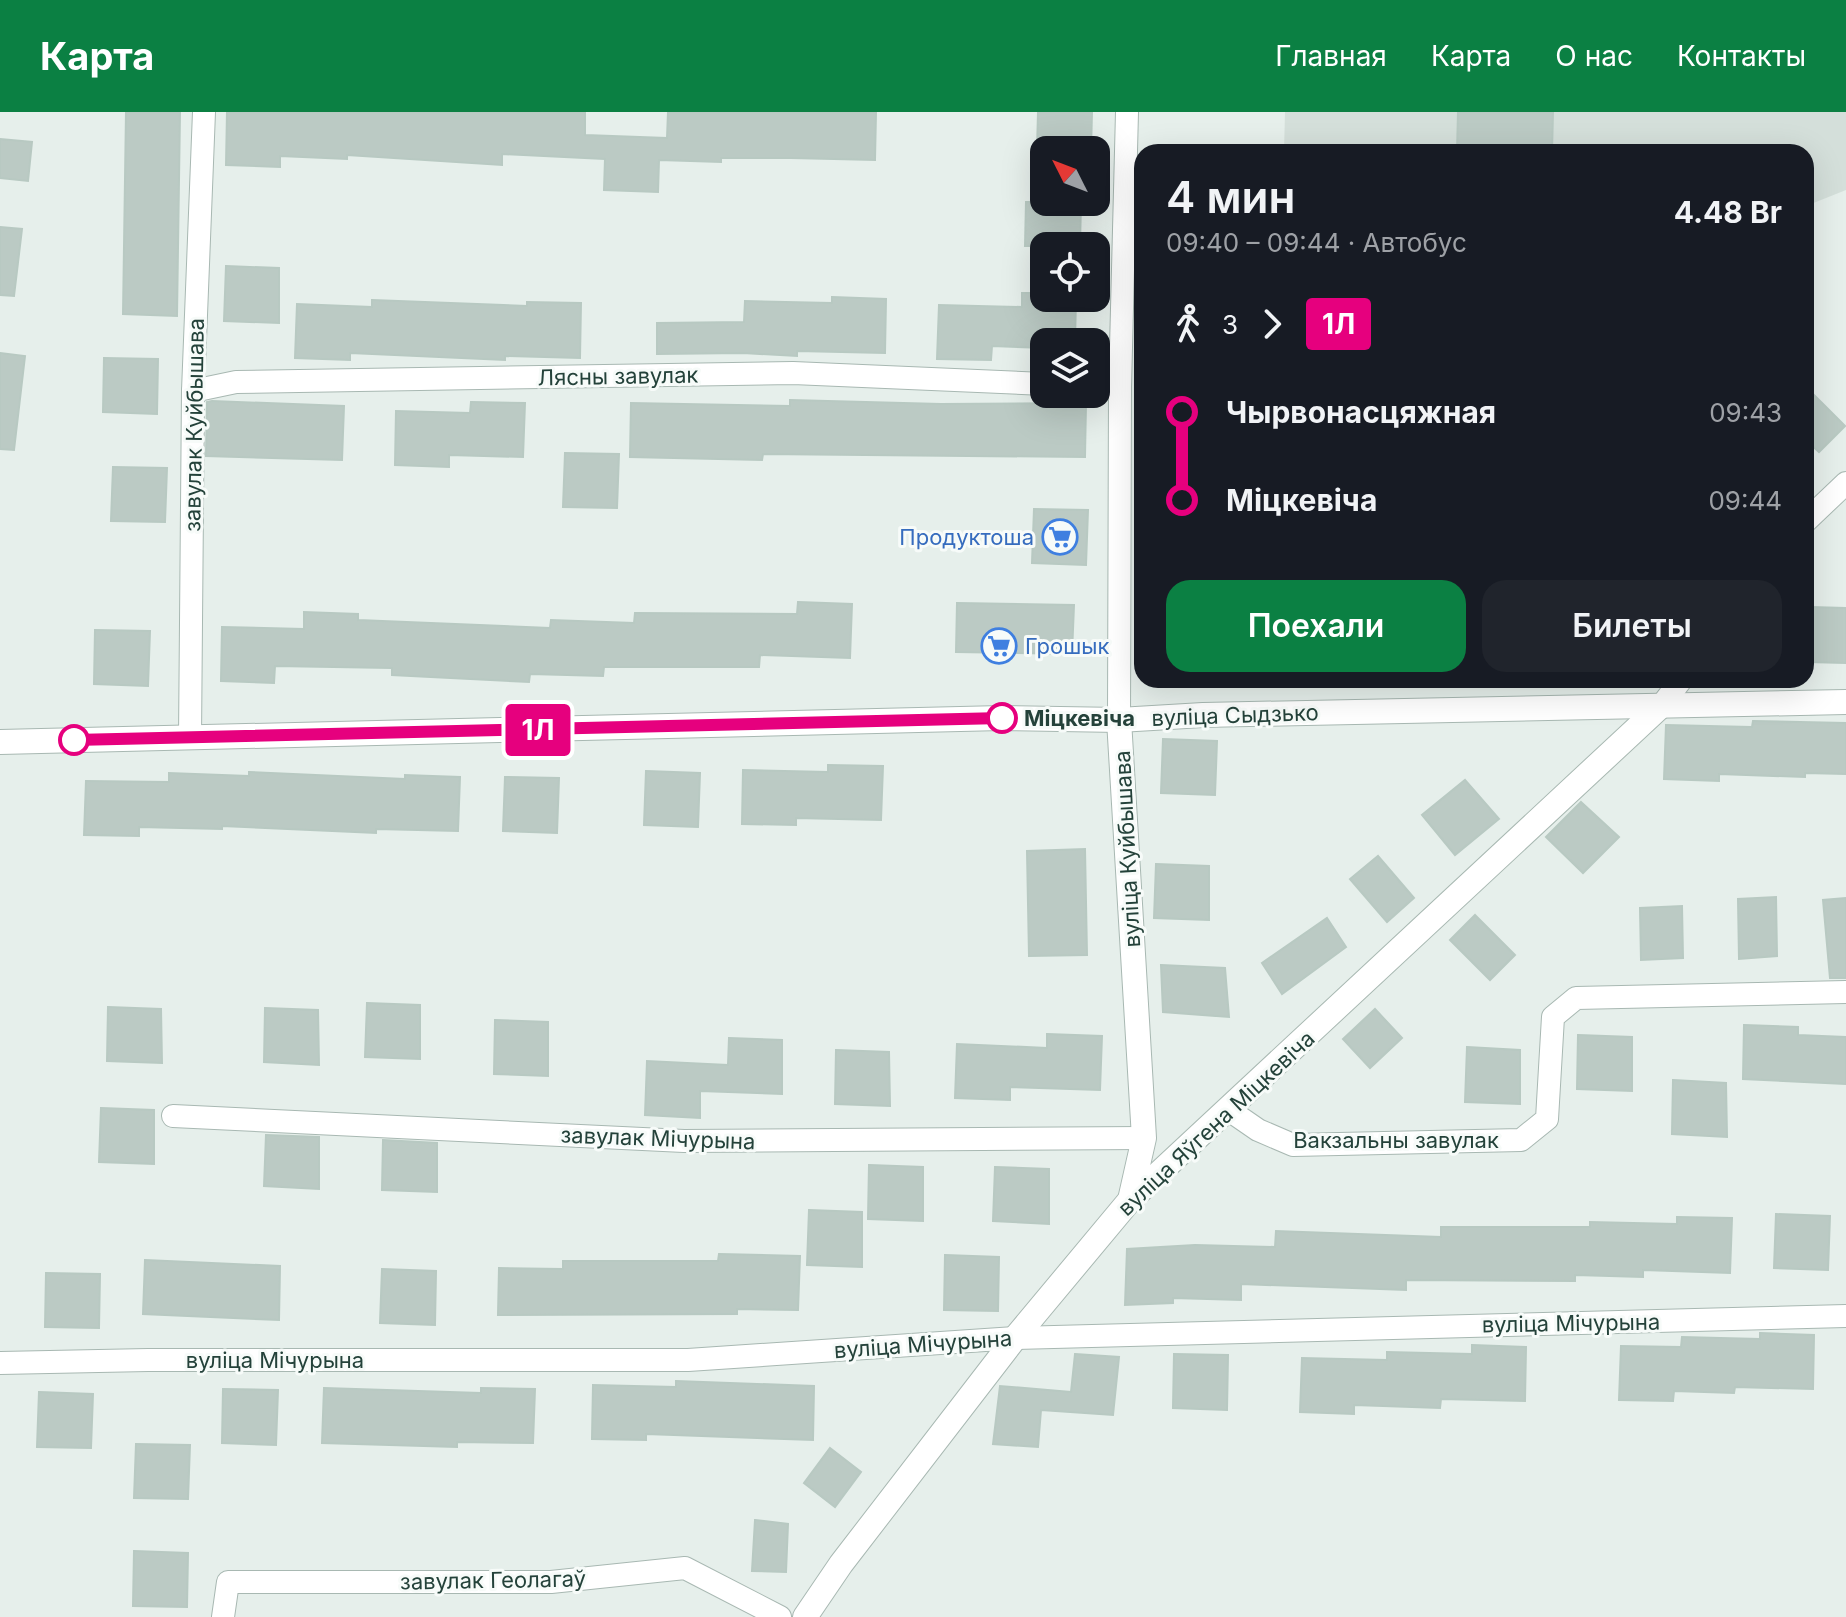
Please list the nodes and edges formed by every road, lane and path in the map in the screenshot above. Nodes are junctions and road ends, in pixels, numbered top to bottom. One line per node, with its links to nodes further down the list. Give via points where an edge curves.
1 (204, 112): 6 (street, завулак Куйбышава)
2 (1127, 112): 5 (street, вуліца Куйбышава)
3 (1030, 383): 6 (street, Лясны завулак, via 793,373 236,382)
4 (1110, 387): 5 (street)
5 (1120, 387): 12 (street, вуліца Куйбышава)
6 (193, 391): 13 (street, завулак Куйбышава)
7 (1846, 483): 8 (street)
8 (1814, 513)
9 (1675, 688): 11 (street, вуліца Яўгена Міцкевіча)
10 (1846, 702): 11 (street, вуліца Сыдзько)
11 (1662, 705): 12 (street, вуліца Сыдзько); 16 (street, вуліца Яўгена Міцкевіча)
12 (1119, 720): 13 (street, вуліца Сыдзько, via 1002,718); 18 (street, вуліца Куйбышава)
13 (190, 738): 14 (street, вуліца Сыдзько)
14 (0, 742)
15 (1846, 992): 16 (street, Вакзальны завулак, via 1576,998 1553,1017 1547,1119 1521,1140 1293,1145)
16 (1229, 1110): 19 (street, вуліца Яўгена Міцкевіча)
17 (173, 1116): 18 (street, завулак Мічурына, via 684,1141)
18 (1144, 1138): 19 (street, вуліца Куйбышава)
19 (1130, 1200): 21 (street, вуліца Яўгена Міцкевіча)
20 (1846, 1316): 21 (street, вуліца Мічурына)
21 (1015, 1338): 22 (street, вуліца Мічурына, via 688,1360); 25 (street, вуліца Яўгена Міцкевіча)
22 (0, 1363)
23 (223, 1617): 24 (street, завулак Геолагаў, via 228,1582 551,1582 685,1568)
24 (780, 1617)
25 (805, 1617)

